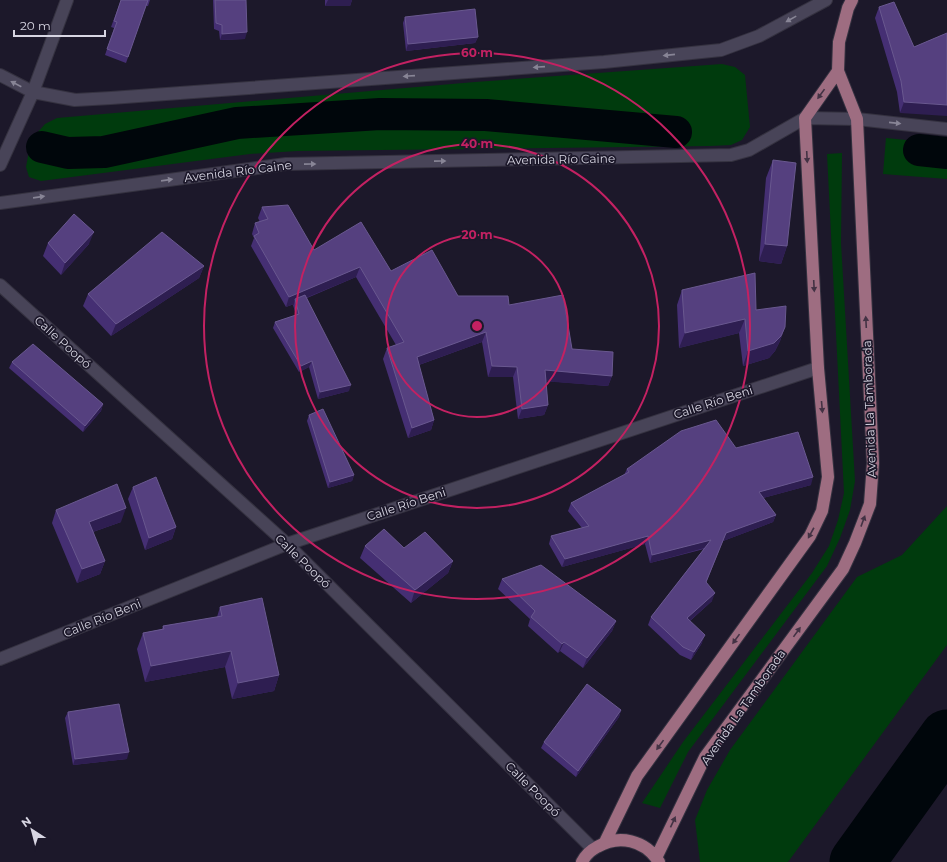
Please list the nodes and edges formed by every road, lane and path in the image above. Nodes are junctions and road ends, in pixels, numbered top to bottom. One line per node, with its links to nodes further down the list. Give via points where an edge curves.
1 (67, 0): 6 (street)
2 (826, 0): 6 (street, one-way to 6, via 759,36 721,50 604,62 111,98 75,100)
3 (852, 0): 4 (main road, Avenida La Tamborada, via 839,42)
4 (838, 71): 7 (main road, one-way to 7); 8 (main road, Avenida La Tamborada)
5 (0, 75): 6 (street, one-way to 5)
6 (33, 92): 10 (street)
7 (805, 118): 8 (street); 11 (street, Avenida Río Caine, one-way to 7, via 286,164 731,155 749,150); 13 (main road, one-way to 13)
8 (857, 119): 9 (street, one-way to 9); 18 (main road, Avenida La Tamborada, one-way to 8, via 705,757 843,569 856,543 870,504 873,463)
9 (947, 129)
10 (0, 165)
11 (0, 203)
12 (0, 285): 14 (street, Calle Poopó)
13 (818, 368): 14 (street, Calle Río Beni); 16 (main road, one-way to 16, via 828,477 822,511 810,536 637,776)
14 (287, 544): 15 (street, Calle Río Beni); 17 (street, Calle Poopó)
15 (0, 658)
16 (605, 842): 17 (main road); 18 (main road, via 633,841 646,848)
17 (593, 849): 19 (main road)
18 (658, 860)
19 (582, 862)

